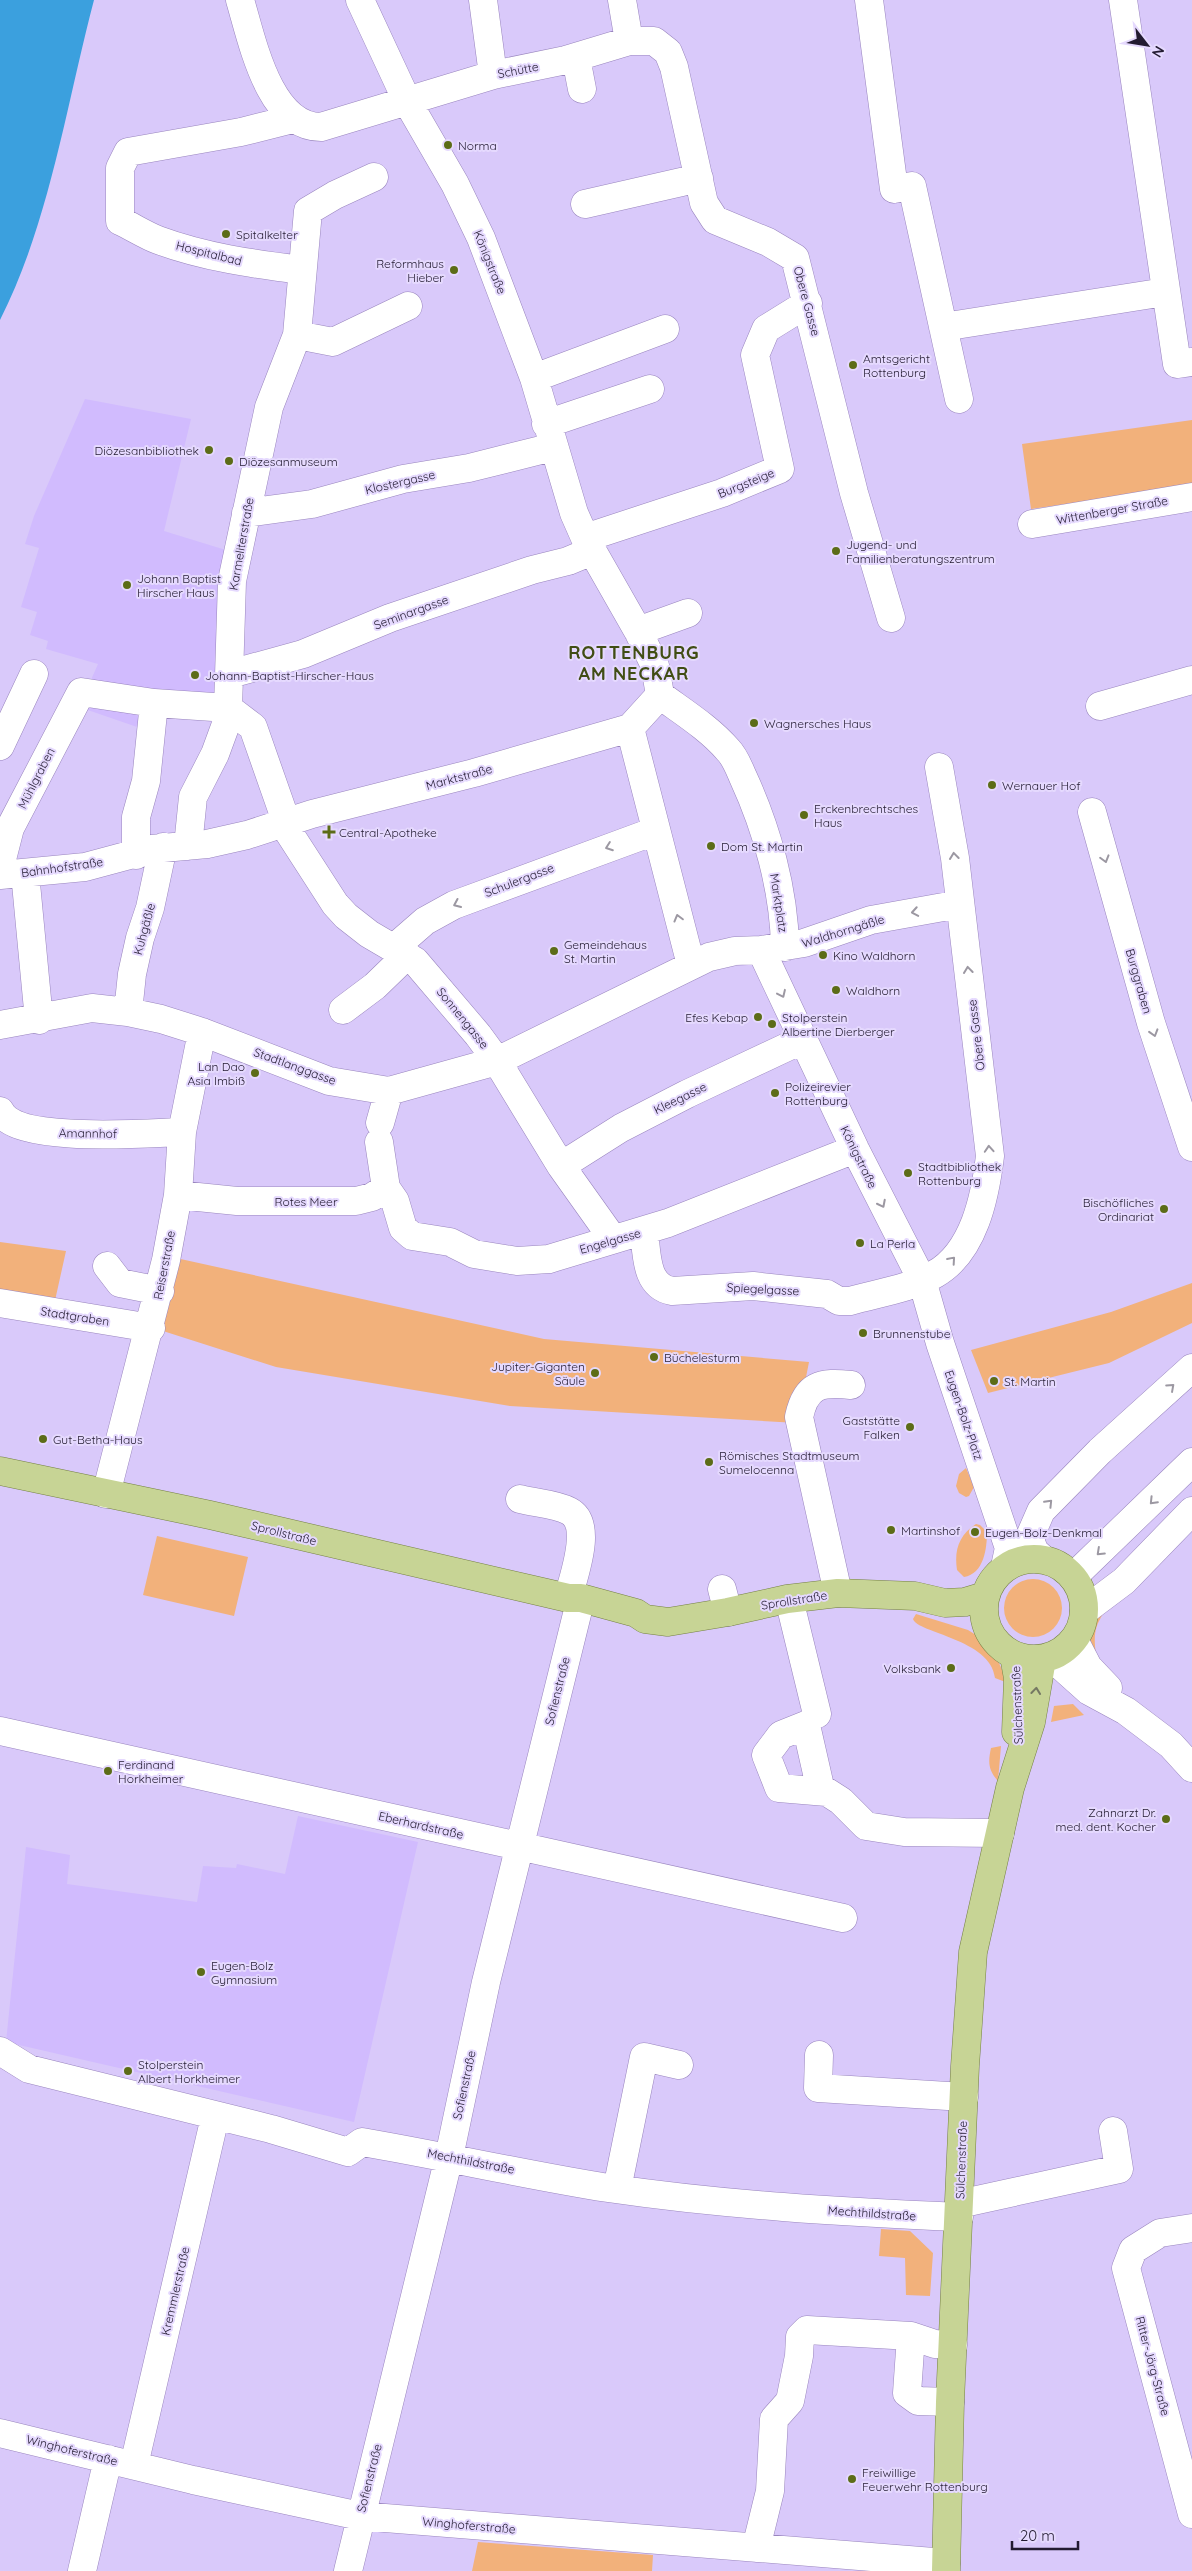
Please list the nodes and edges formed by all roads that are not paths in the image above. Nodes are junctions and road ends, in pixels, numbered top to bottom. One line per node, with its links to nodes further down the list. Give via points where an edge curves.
1 (240, 0): 12 (street, via 261,68 271,89)
2 (360, 0): 11 (street, Königstraße)
3 (482, 0): 9 (street)
4 (622, 0): 7 (street)
5 (869, 0): 20 (street, via 894,188 912,186)
6 (1123, 0): 17 (street)
7 (642, 41): 8 (street, Schütte); 14 (street, Obere Gasse, via 668,52)
8 (576, 58): 9 (street, Schütte); 10 (street)
9 (493, 75): 11 (street, Schütte)
10 (582, 89)
11 (407, 100): 12 (street, Schütte, via 321,127 308,127); 24 (street, Königstraße, via 470,213)
12 (293, 119): 16 (street, Hospitalbad, via 241,132 128,152 120,168 120,221 158,240 231,260)
13 (374, 176): 16 (street, Karmeliterstraße, via 308,211)
14 (699, 178): 15 (street); 18 (street, Obere Gasse, via 704,203 715,220 768,242 795,258)
15 (584, 204)
16 (304, 262): 22 (street, Karmeliterstraße)
17 (1165, 292): 20 (street); 23 (street, via 1177,364)
18 (808, 303): 31 (street, Burgsteige, via 766,329 755,355 780,469); 33 (street, Obere Gasse, via 854,492)
19 (408, 306): 22 (street, via 333,342)
20 (943, 327): 26 (street)
21 (665, 329): 24 (street)
22 (297, 335): 29 (street, Karmeliterstraße, via 268,407)
23 (1192, 362)
24 (534, 378): 27 (street, Königstraße)
25 (650, 389): 27 (street, Klostergasse)
26 (959, 399)
27 (550, 435): 29 (street, Klostergasse, via 469,468 403,479 312,504); 31 (street, Königstraße)
28 (1192, 497): 30 (street, Wittenberger Straße)
29 (246, 513): 36 (street, Karmeliterstraße, via 232,581)
30 (1032, 524)
31 (589, 545): 34 (street); 36 (street, Seminargasse, via 568,561 390,618 302,654)
32 (688, 613): 34 (street)
33 (891, 618)
34 (638, 630): 38 (street, via 655,666)
35 (34, 674): 43 (street)
36 (230, 674): 41 (street, Karmeliterstraße)
37 (1192, 680): 40 (street)
38 (660, 695): 42 (street); 51 (street, Marktplatz, via 693,718 729,751 738,767 767,844)
39 (154, 702): 41 (street); 48 (street, via 146,781 136,817); 49 (street, Mühlgraben, via 79,696 10,828)
40 (1100, 706)
41 (228, 708): 46 (street, via 252,727); 48 (street, Karmeliterstraße, via 215,754)
42 (632, 738): 46 (street, Marktstraße, via 474,773 312,814); 47 (street)
43 (0, 746)
44 (939, 767): 50 (street, Obere Gasse, one-way to 44)
45 (1092, 812): 64 (street, Burggraben, one-way to 64, via 1151,1023)
46 (286, 824): 48 (street, Marktstraße); 52 (street, Sonnengasse, via 335,904 369,934)
47 (655, 831): 52 (street, Schulergasse, one-way to 52, via 454,905 425,921); 53 (street, one-way to 47)
48 (169, 848): 49 (street, Bahnhofstraße, via 85,867); 55 (street, Kuhgäßle, via 140,938)
49 (8, 872): 56 (street, Mühlgraben, via 29,916)
50 (960, 904): 51 (street, Waldhorngäßle, one-way to 51, via 871,920 824,938); 72 (street, Obere Gasse, one-way to 50, via 947,1266 964,1244 980,1204 990,1156)
51 (777, 941): 53 (street, via 723,953); 59 (street, Königstraße, one-way to 59)
52 (401, 952): 54 (street, Schulergasse, via 375,986); 60 (street, Sonnengasse, via 431,978)
53 (691, 965): 60 (street, Stadtlanggasse)
54 (343, 1010)
55 (128, 1012): 56 (street, Stadtlanggasse, via 92,1008); 58 (street, Stadtlanggasse)
56 (39, 1020): 57 (street, Stadtlanggasse)
57 (0, 1025)
58 (202, 1032): 61 (street, Stadtlanggasse, via 329,1080); 63 (street, Reiserstraße)
59 (804, 1039): 65 (street, Königstraße); 66 (street, Kleegasse, via 621,1128)
60 (497, 1061): 61 (street, Stadtlanggasse); 66 (street, Sonnengasse)
61 (389, 1091): 67 (street, via 379,1133)
62 (0, 1110): 63 (street, Amannhof, via 3,1116 21,1126 54,1133)
63 (182, 1132): 68 (street, Reiserstraße)
64 (1192, 1147)
65 (855, 1150): 69 (street, Engelgasse); 72 (street, Königstraße, one-way to 72)
66 (561, 1166): 70 (street, Sonnengasse)
67 (386, 1188): 68 (street, Rotes Meer, via 372,1197 356,1201 237,1201); 70 (street, Engelgasse, via 396,1201 403,1228 412,1236 450,1242 474,1254 529,1261 549,1259)
68 (178, 1195): 73 (street, Reiserstraße)
69 (644, 1231): 70 (street, Engelgasse); 72 (street, Spiegelgasse, via 650,1275 662,1289 672,1291 753,1286 827,1294 850,1301)
70 (613, 1239)
71 (107, 1266): 73 (street, via 120,1283)
72 (922, 1280): 83 (street, Eugen-Bolz-Platz, via 946,1360)
73 (160, 1291): 75 (street, Reiserstraße)
74 (0, 1303): 75 (street, Stadtgraben)
75 (150, 1328): 80 (street, Reiserstraße)
76 (1192, 1368): 83 (street, one-way to 76, via 1035,1552 1032,1534 1041,1511 1100,1451)
77 (851, 1385): 86 (street, via 822,1384 812,1389 799,1417)
78 (1192, 1462): 85 (street, one-way to 85)
79 (0, 1471): 80 (main road, Sprollstraße)
80 (106, 1494): 89 (main road, Sprollstraße, via 210,1515)
81 (520, 1499): 89 (street, Sofienstraße, via 569,1511 579,1520 582,1532)
82 (1192, 1511): 84 (street)
83 (1020, 1558): 85 (main road, via 1062,1566); 87 (main road, via 996,1575)
84 (1135, 1569): 85 (street, via 1096,1579); 91 (street)
85 (1073, 1576): 91 (main road, via 1082,1593)
86 (838, 1593): 88 (main road, Sprollstraße); 90 (main road, Sprollstraße, via 915,1596)
87 (985, 1596): 90 (main road, Sprollstraße); 92 (main road)
88 (789, 1599): 89 (main road, Sprollstraße, via 725,1601 683,1621 668,1622 633,1621); 97 (street)
89 (576, 1601): 103 (street, Sofienstraße)
90 (945, 1603): 92 (main road, Sprollstraße)
91 (1084, 1611): 93 (main road, via 1080,1631)
92 (986, 1626): 94 (main road, via 992,1638)
93 (1074, 1640): 95 (main road, via 1064,1650); 96 (street, via 1088,1667)
94 (1014, 1656): 95 (main road); 99 (main road, Sülchenstraße, via 1018,1678 1016,1731)
95 (1047, 1658): 96 (street, via 1089,1690); 99 (main road, Sülchenstraße, one-way to 95)
96 (1126, 1711): 100 (street, via 1171,1745)
97 (817, 1714)
98 (0, 1731): 103 (street, Eberhardstraße)
99 (1020, 1755): 102 (main road, Sülchenstraße)
100 (1192, 1768)
101 (821, 1792): 102 (street, via 841,1801 866,1826 904,1832)
102 (1000, 1833): 108 (main road, Sülchenstraße, via 974,1952)
103 (518, 1847): 104 (street, Eberhardstraße); 111 (street, Sofienstraße)
104 (843, 1918)
105 (0, 2051): 109 (street, Mechthildstraße, via 29,2069)
106 (819, 2055): 108 (street, via 818,2088)
107 (679, 2065): 112 (street, via 644,2057)
108 (964, 2097): 113 (main road, Sülchenstraße)
109 (215, 2117): 111 (street, Mechthildstraße, via 271,2129 348,2152 362,2142); 120 (street, Kremmlerstraße)
110 (1114, 2131): 113 (street, Mechthildstraße, via 1119,2169)
111 (449, 2157): 112 (street, Mechthildstraße); 122 (street, Sofienstraße)
112 (616, 2189): 113 (street, Mechthildstraße, via 876,2215)
113 (959, 2211): 116 (main road, Sülchenstraße)
114 (1192, 2228): 121 (street, Ritter-Jörg-Straße, via 1160,2233 1133,2250 1126,2268)
115 (911, 2336): 116 (street, via 935,2344); 117 (street, via 907,2393 918,2400); 123 (street, via 807,2330 800,2337 790,2401 774,2419 770,2491)
116 (953, 2345): 117 (main road, Sülchenstraße)
117 (950, 2402): 124 (main road, Sülchenstraße)
118 (0, 2433): 119 (street, Winghoferstraße)
119 (108, 2459): 120 (street, Winghoferstraße); 125 (street)
120 (134, 2466): 122 (street, Winghoferstraße)
121 (1192, 2514)
122 (360, 2516): 123 (street, Winghoferstraße); 126 (street, Sofienstraße)
123 (756, 2548): 124 (street, Winghoferstraße)
124 (946, 2567)
125 (82, 2571)
126 (348, 2571)

